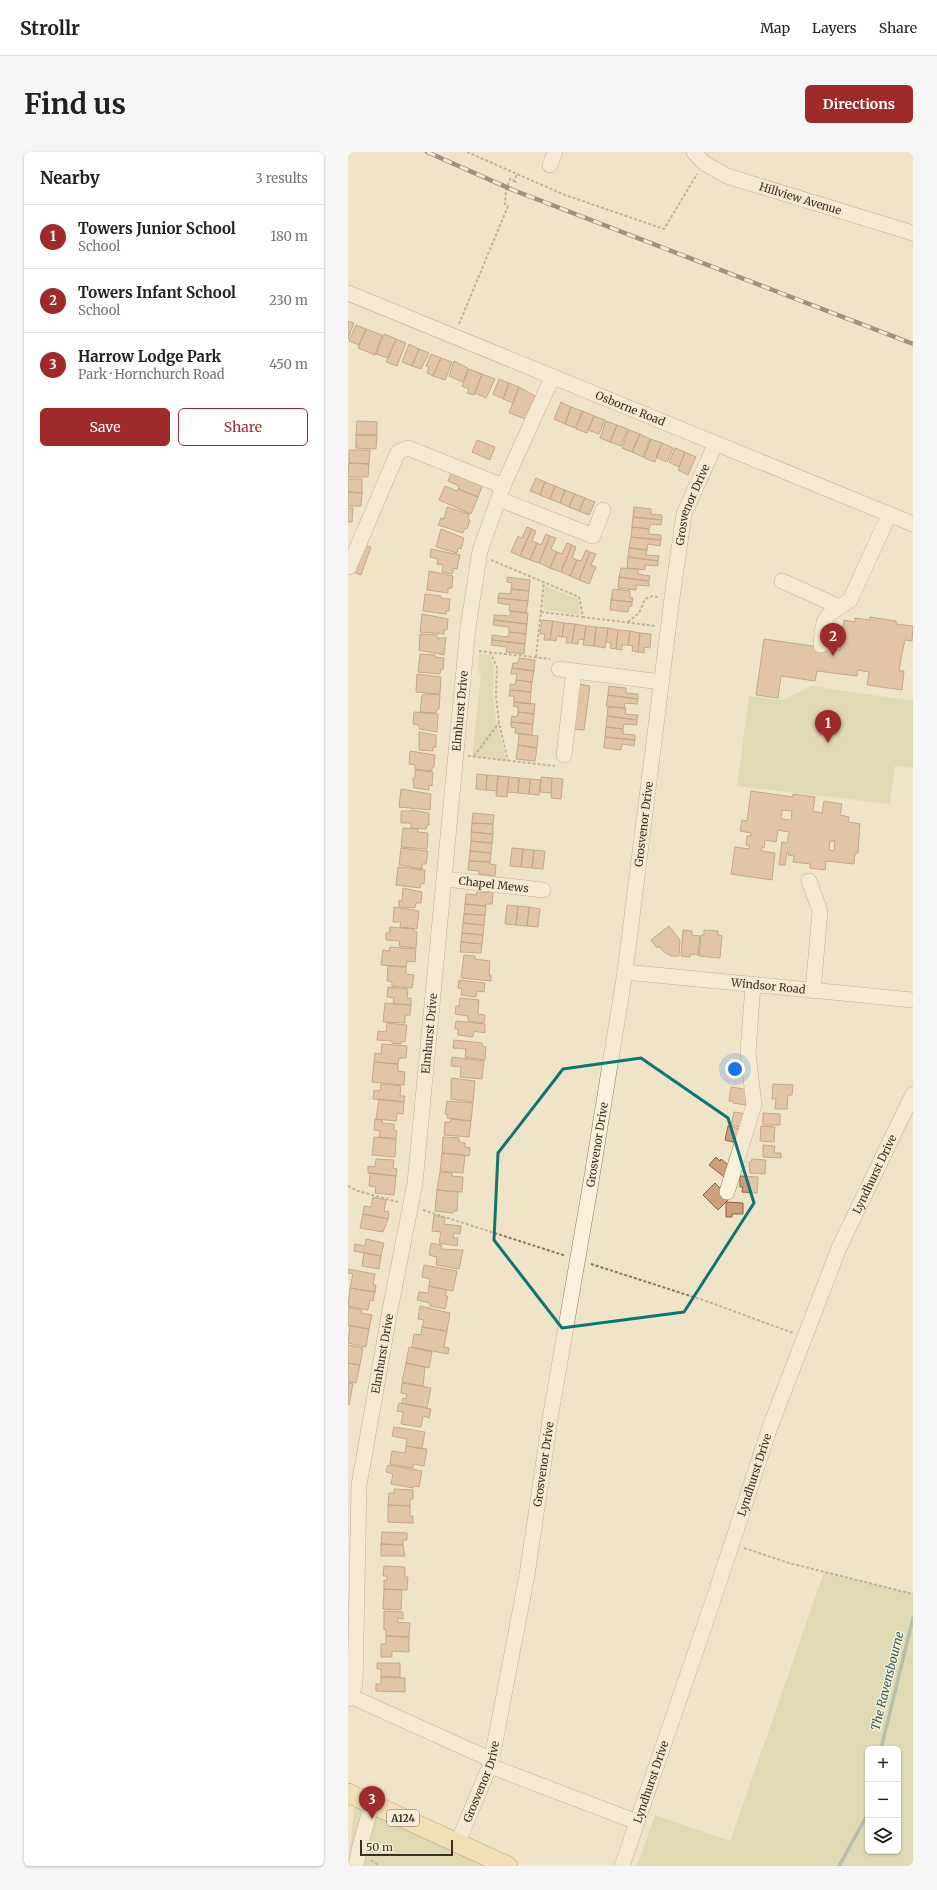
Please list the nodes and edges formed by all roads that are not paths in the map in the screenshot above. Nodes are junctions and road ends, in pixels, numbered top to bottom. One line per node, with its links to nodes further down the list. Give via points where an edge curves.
1 (699, 157): 2 (street, Hillview Avenue, via 727,176)
2 (913, 232)
3 (348, 293): 4 (street, Osborne Road)
4 (552, 378): 5 (street, Osborne Road); 6 (street, Elmhurst Drive)
5 (715, 445): 8 (street, Osborne Road); 14 (street, Grosvenor Drive, via 684,514)
6 (501, 492): 7 (street, via 593,536); 10 (street, via 408,448 398,452); 16 (street, Elmhurst Drive, via 479,555 466,649)
7 (603, 510)
8 (889, 515): 9 (street, Osborne Road); 12 (street, via 850,600)
9 (913, 524)
10 (349, 567)
11 (782, 581): 12 (street)
12 (840, 607): 13 (street, via 824,620)
13 (821, 645)
14 (662, 682): 15 (street, via 567,670); 19 (street, Grosvenor Drive)
15 (564, 755)
16 (445, 879): 18 (street, Chapel Mews); 25 (street, Elmhurst Drive, via 415,1183 360,1485 355,1685)
17 (809, 881): 21 (street, via 820,911)
18 (543, 890)
19 (625, 972): 20 (street, Windsor Road); 26 (street, Grosvenor Drive, via 551,1413 527,1574)
20 (753, 985): 21 (street, Windsor Road); 24 (street, via 748,1052 754,1105)
21 (813, 991): 22 (street, Windsor Road)
22 (913, 1000)
23 (913, 1094): 29 (street, Lyndhurst Drive, via 839,1248 770,1427)
24 (727, 1192)
25 (349, 1698): 26 (street)
26 (491, 1763): 29 (street); 30 (street, Grosvenor Drive)
27 (348, 1793): 28 (main road, A124)
28 (372, 1804): 30 (main road, A124); 31 (street)
29 (637, 1822): 33 (street, Lyndhurst Drive)
30 (458, 1842): 32 (main road, A124)
31 (356, 1866)
32 (508, 1866)
33 (622, 1866)

